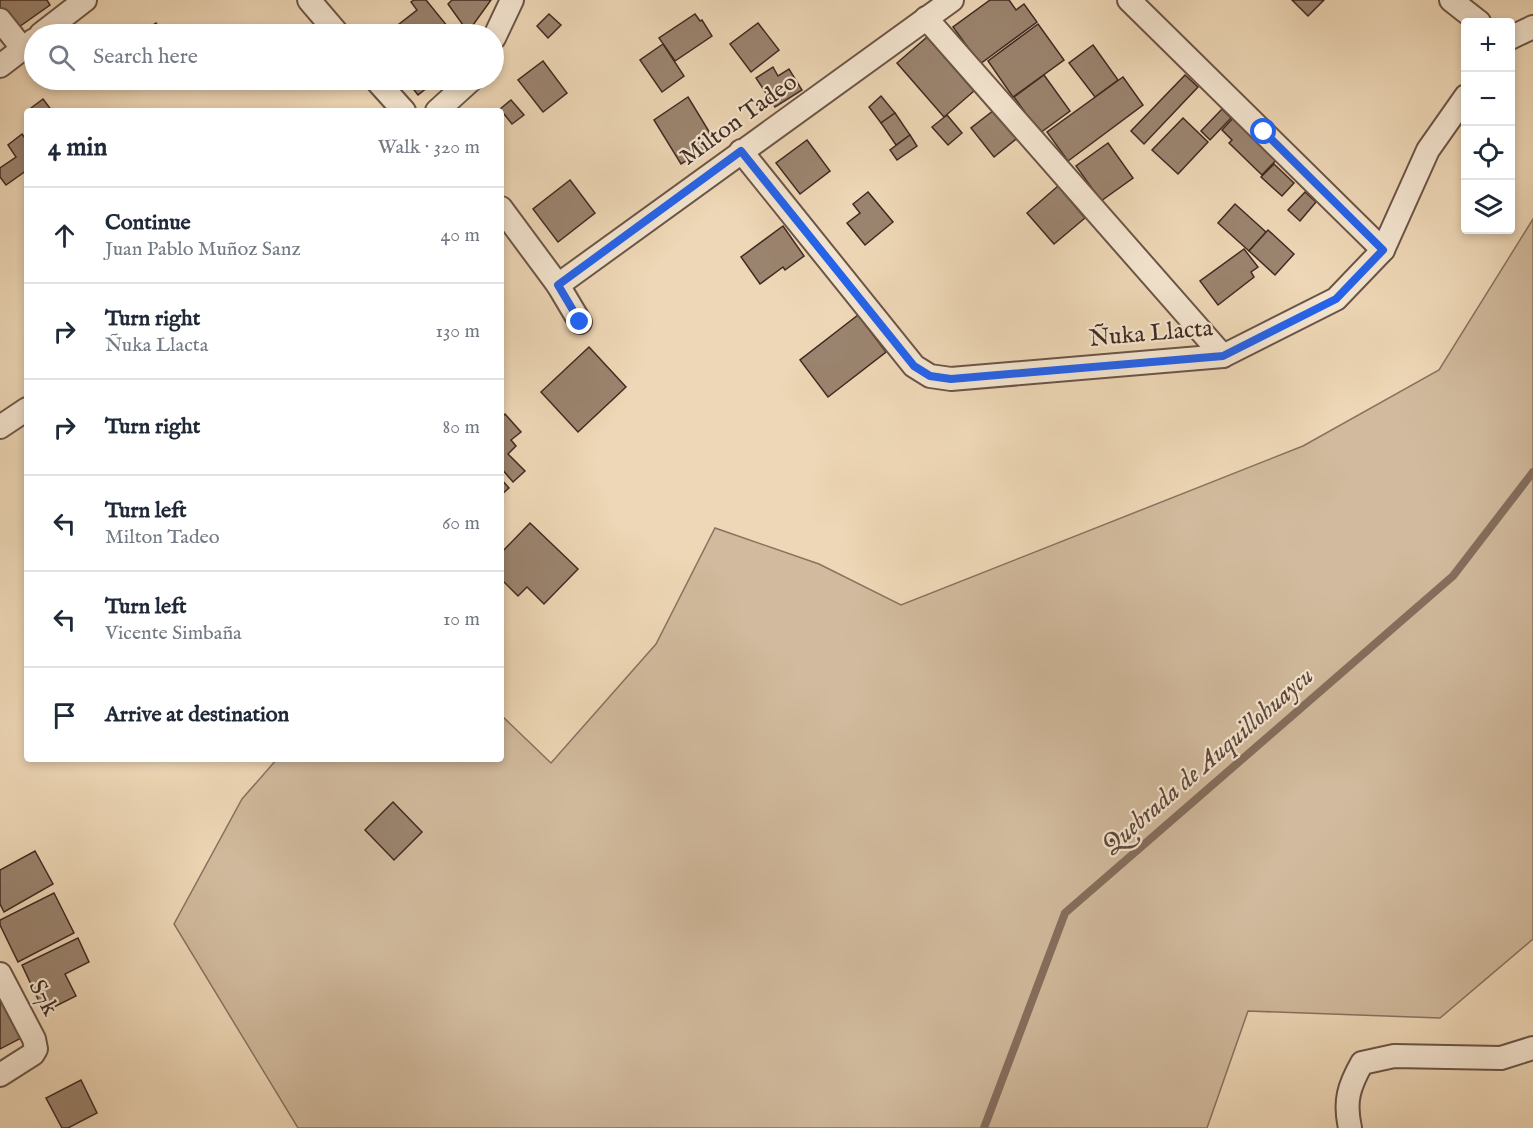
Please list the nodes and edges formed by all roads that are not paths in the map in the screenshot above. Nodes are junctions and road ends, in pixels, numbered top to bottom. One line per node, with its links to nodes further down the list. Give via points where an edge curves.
1 (85, 0): 10 (street)
2 (309, 0): 11 (street)
3 (512, 0): 12 (street)
4 (952, 0): 7 (street, Milton Tadeo)
5 (1129, 0): 25 (street)
6 (1451, 0): 8 (street)
7 (926, 18): 23 (street, Milton Tadeo); 28 (street)
8 (1474, 18)
9 (0, 20): 15 (street)
10 (54, 24)
11 (329, 24)
12 (501, 24)
13 (1533, 27): 14 (street)
14 (1515, 36)
15 (24, 40)
16 (24, 48): 17 (street)
17 (0, 66)
18 (385, 90): 21 (street)
19 (460, 90): 22 (street)
20 (1461, 103): 25 (street, Ñuka Llacta, via 1428,150)
21 (401, 108)
22 (440, 108)
23 (741, 151): 26 (street, Milton Tadeo); 28 (street, Ñuka Llacta, via 914,366 930,376 951,379)
24 (504, 212): 26 (street)
25 (1383, 250): 28 (street, Ñuka Llacta, via 1336,299)
26 (558, 285): 27 (street)
27 (580, 322)
28 (1223, 356)
29 (24, 411): 30 (street)
30 (0, 427)
31 (0, 974): 33 (street, S7k, via 36,1050)
32 (1533, 1048): 34 (street, via 1502,1058 1394,1056 1362,1063 1349,1085 1346,1112)
33 (4, 1072)
34 (1350, 1128)

